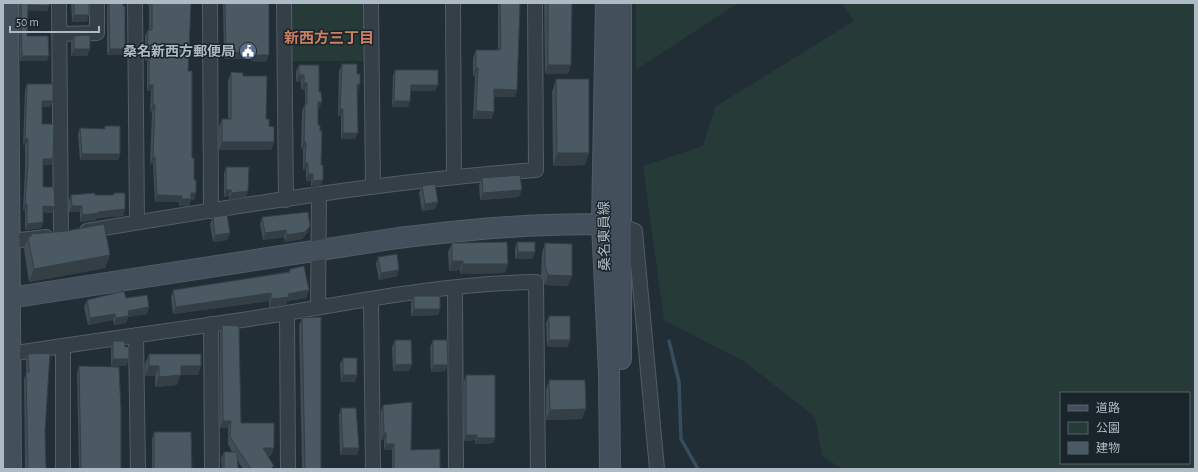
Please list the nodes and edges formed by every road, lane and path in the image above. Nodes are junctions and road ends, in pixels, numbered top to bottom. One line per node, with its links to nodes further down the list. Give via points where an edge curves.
1 (8, 3): 21 (street)
2 (59, 3): 12 (street)
3 (97, 3): 12 (street, via 97,33)
4 (136, 3): 18 (street)
5 (210, 3): 17 (street)
6 (284, 3): 16 (street)
7 (371, 3): 14 (street)
8 (453, 3): 13 (street)
9 (535, 3): 13 (street, via 536,170)
10 (606, 3): 19 (street, 桑名東員線)
11 (621, 3): 19 (street, 桑名東員線, via 622,114)
12 (60, 34): 20 (street)
13 (454, 176): 14 (street)
14 (373, 186): 15 (street)
15 (319, 195): 16 (street); 22 (street)
16 (286, 200): 17 (street)
17 (211, 211): 18 (street)
18 (137, 222): 20 (street)
19 (611, 225): 22 (street, via 543,224 476,229); 40 (street); 41 (street, 桑名東員線); 42 (street, via 635,232)
20 (61, 235): 21 (street)
21 (6, 242): 24 (street)
22 (320, 250): 24 (street); 26 (street)
23 (454, 288): 25 (street); 38 (street); 39 (street, via 536,282)
24 (6, 298): 31 (street)
25 (371, 300): 26 (street); 37 (street)
26 (318, 307): 27 (street)
27 (287, 313): 28 (street); 36 (street)
28 (211, 324): 29 (street); 35 (street)
29 (136, 335): 30 (street); 34 (street)
30 (63, 346): 31 (street); 33 (street)
31 (7, 354): 32 (street)
32 (11, 469)
33 (63, 469)
34 (138, 469)
35 (212, 469)
36 (288, 469)
37 (373, 469)
38 (456, 469)
39 (538, 469)
40 (610, 469)
41 (622, 469)
42 (658, 469)

